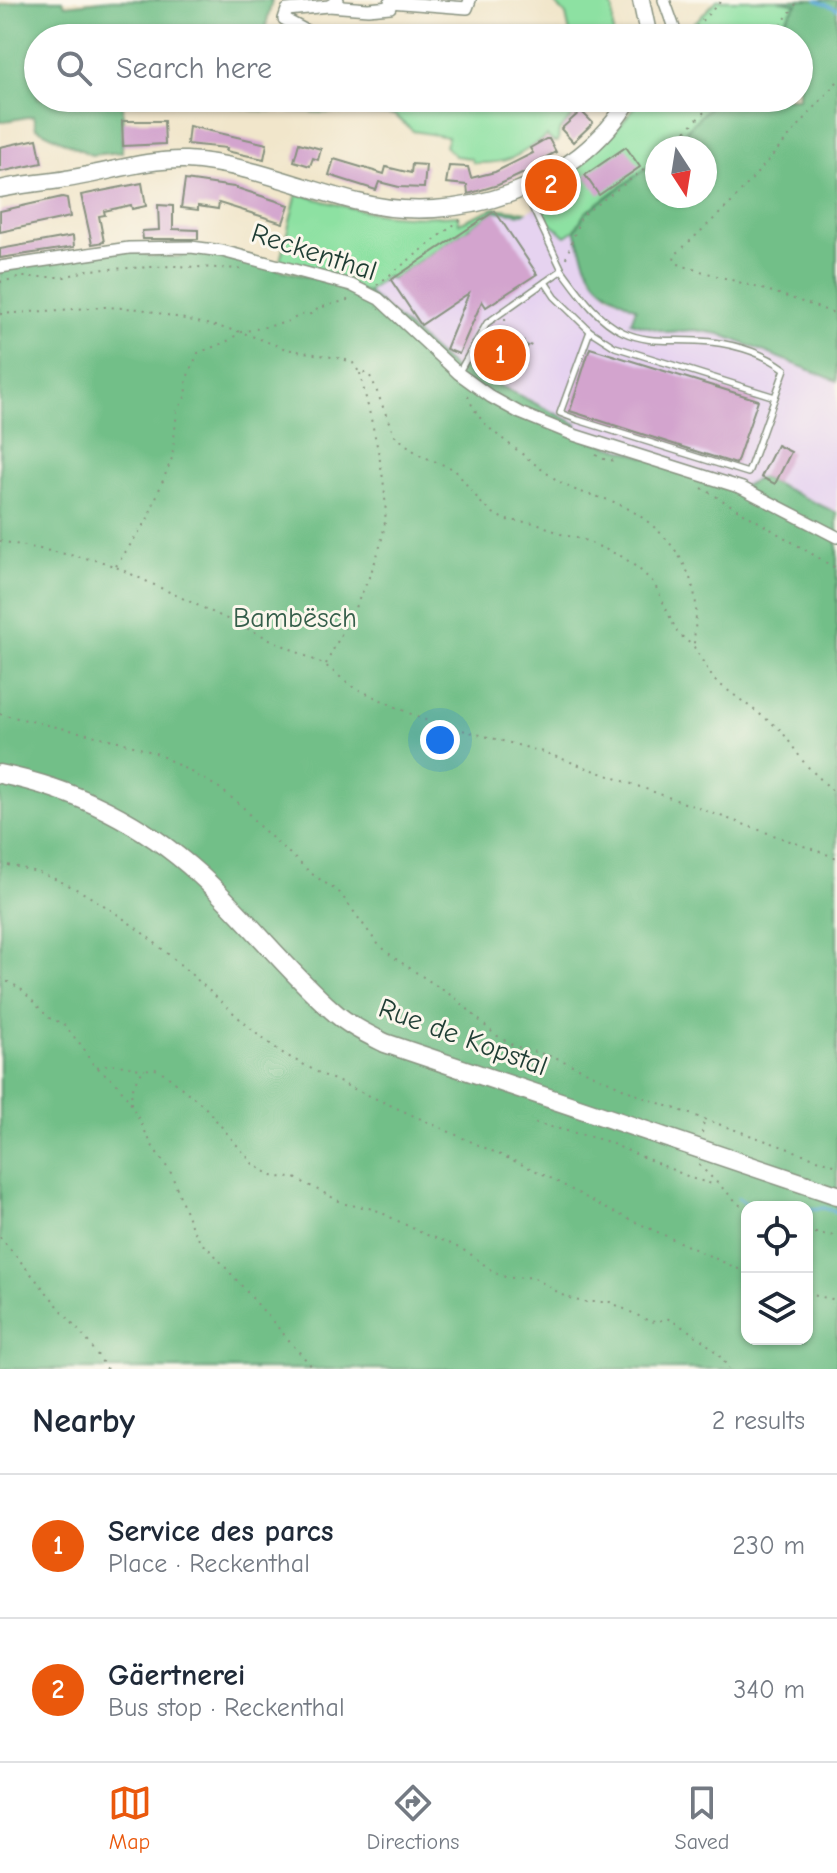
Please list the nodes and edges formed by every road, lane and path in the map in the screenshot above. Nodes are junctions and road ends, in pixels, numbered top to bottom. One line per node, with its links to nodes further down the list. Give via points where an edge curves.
1 (470, 0): 7 (street, via 467,8)
2 (641, 0): 9 (main road)
3 (664, 0): 10 (street)
4 (722, 0): 11 (path)
5 (799, 0): 12 (path)
6 (334, 3): 7 (street, via 368,9); 8 (street, via 287,10 284,19)
7 (391, 3)
8 (293, 24)
9 (646, 24)
10 (673, 24)
11 (699, 24)
12 (781, 24)
13 (837, 82): 14 (path)
14 (813, 109)
15 (620, 112): 21 (main road, Reckenthal, via 579,155)
16 (704, 112): 18 (path)
17 (811, 112): 32 (path, via 674,260)
18 (681, 136)
19 (645, 169): 25 (path, via 585,213)
20 (0, 189): 22 (main road, Reckenthal, via 153,161 187,160 230,166 361,203 411,209)
21 (524, 189): 22 (main road, Reckenthal); 25 (lane)
22 (469, 205): 28 (path, via 458,223)
23 (0, 267): 28 (street, Reckenthal, via 129,248 191,247 279,265)
24 (240, 269): 26 (path, via 102,269)
25 (562, 270): 27 (lane); 41 (lane, via 603,318 623,332 654,342 715,342 775,361 785,369)
26 (0, 282)
27 (545, 282): 30 (lane); 33 (lane)
28 (367, 292): 39 (street, Reckenthal)
29 (342, 294): 34 (path, via 354,298)
30 (503, 310): 35 (path); 39 (lane, via 487,323)
31 (0, 314): 34 (path, via 141,309)
32 (837, 314)
33 (590, 331): 41 (lane, via 615,347); 42 (lane, via 560,413)
34 (241, 332): 38 (path, via 286,349 343,359); 49 (path, via 198,353 189,368 187,394 174,421 172,458 147,520)
35 (506, 332): 36 (path); 37 (path)
36 (499, 345)
37 (535, 348)
38 (359, 372): 51 (path, via 372,379 400,442 454,469 482,504 505,520 537,523 623,557 654,583 677,632); 52 (path, via 385,518 380,546)
39 (458, 373): 43 (street, Reckenthal, via 520,413)
40 (468, 396): 51 (path, via 484,424 542,470 570,488 642,516 660,530 690,577)
41 (775, 397): 44 (lane)
42 (602, 428): 43 (lane); 44 (lane)
43 (598, 443): 46 (street, Reckenthal)
44 (748, 473): 46 (lane)
45 (693, 483): 50 (path)
46 (742, 488): 47 (street, Reckenthal)
47 (837, 537)
48 (0, 541): 49 (path)
49 (116, 567): 52 (path)
50 (837, 569)
51 (694, 647): 55 (path, via 714,680 781,730 805,764)
52 (325, 665): 56 (path, via 353,687 422,719 543,752)
53 (0, 714): 62 (path, via 158,754 218,787 312,874 340,893 377,943 458,1000 494,1034)
54 (0, 774): 65 (main road, Rue de Kopstal, via 111,811 157,841 200,875 334,1013 385,1043)
55 (837, 795)
56 (837, 858)
57 (0, 864): 73 (path, via 48,876 107,906 284,1054)
58 (0, 978): 59 (path, via 62,1023)
59 (96, 1067): 60 (path, via 112,1063); 61 (path)
60 (145, 1070): 61 (path, via 130,1091); 78 (path, via 161,1071 204,1106 253,1164 274,1177 295,1178 345,1204 374,1209 469,1253 508,1278 533,1277 564,1296 610,1302 649,1321 667,1318 719,1352)
61 (131, 1104): 77 (path, via 171,1173 201,1243)
62 (704, 1119): 64 (path); 66 (path)
63 (535, 1123): 67 (path, via 603,1140)
64 (701, 1128)
65 (699, 1148): 67 (path, via 698,1164); 68 (main road, Rue de Kopstal)
66 (837, 1166)
67 (716, 1185): 69 (path)
68 (837, 1195)
69 (741, 1207)
70 (813, 1233): 71 (path)
71 (837, 1236)
72 (0, 1237): 76 (path)
73 (741, 1270)
74 (813, 1295): 75 (path)
75 (837, 1300)
76 (107, 1369)
77 (314, 1369)
78 (729, 1369)

